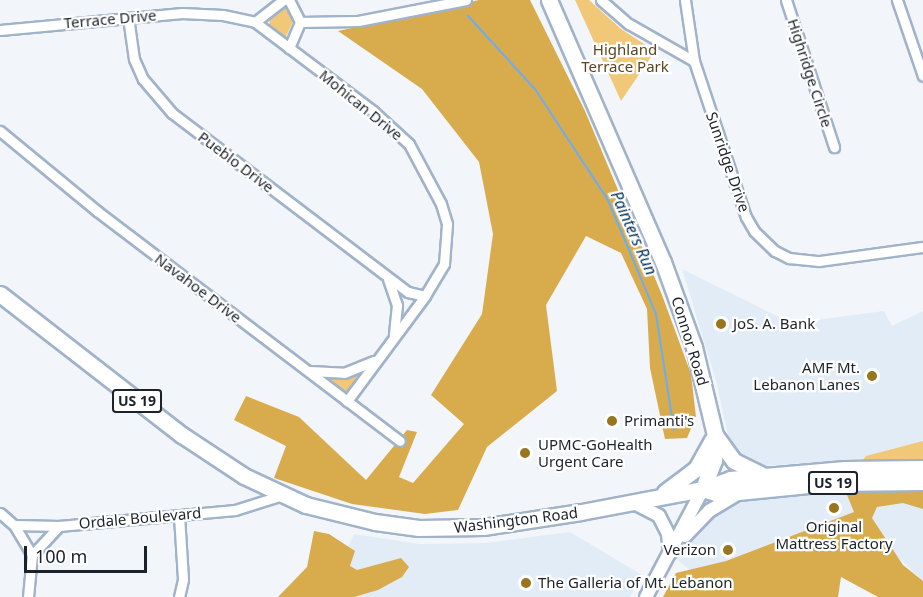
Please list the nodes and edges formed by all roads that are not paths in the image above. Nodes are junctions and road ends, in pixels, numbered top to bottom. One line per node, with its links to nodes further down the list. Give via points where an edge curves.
1 (283, 0): 10 (street)
2 (289, 0): 11 (street)
3 (466, 0): 11 (street, via 358,21)
4 (549, 0): 26 (main road, Connor Road, via 675,293 701,372)
5 (602, 0): 14 (street, via 629,24)
6 (685, 0): 14 (street, Sunridge Drive)
7 (786, 0): 17 (street, Highridge Circle)
8 (897, 0): 15 (street)
9 (128, 17): 10 (street, Terrace Drive, via 182,13 223,15); 12 (street, Terrace Drive); 19 (street, Pueblo Drive, via 134,59 143,79 172,113)
10 (255, 22): 13 (street, Terrace Drive)
11 (300, 22): 13 (street)
12 (0, 30)
13 (289, 48): 21 (street, Mohican Drive, via 394,129 423,165 441,204 447,247 437,279)
14 (694, 61): 18 (street, Sunridge Drive, via 746,217 769,246 789,258 819,261)
15 (923, 76)
16 (0, 132): 24 (street, Navahoe Drive, via 52,170 97,211)
17 (834, 147)
18 (923, 247)
19 (387, 277): 21 (street, Pueblo Drive, via 408,292); 22 (street, via 398,305)
20 (0, 294): 33 (main road, Washington Road / US 19, via 202,449)
21 (425, 296): 22 (street, Mohican Drive)
22 (394, 337): 23 (street, Mohican Drive)
23 (377, 360): 24 (street, via 344,373); 25 (street, Mohican Drive)
24 (307, 370): 25 (street, Navahoe Drive)
25 (347, 401): 27 (street, Navahoe Drive)
26 (715, 435): 29 (main road, via 734,461); 31 (main road, Connor Road, via 714,459); 34 (main road, via 696,469)
27 (400, 441)
28 (923, 468): 29 (main road, Washington Road / US 19)
29 (764, 475): 31 (main road, Washington Road / US 19, via 723,480)
30 (923, 482): 32 (main road, Washington Road / US 19, via 828,483)
31 (703, 489): 32 (main road, Washington Road / US 19, via 718,494); 34 (main road, Washington Road / US 19); 40 (street)
32 (743, 491): 40 (street, via 709,511)
33 (283, 495): 35 (main road, Washington Road / US 19, via 350,517 441,528 511,524); 37 (street, Ordale Boulevard, via 242,509)
34 (657, 497): 35 (main road, Washington Road / US 19)
35 (632, 502): 40 (street, via 659,516 668,534)
36 (0, 513): 38 (street)
37 (180, 515): 39 (street, Ordale Boulevard); 43 (street, via 183,579)
38 (14, 525): 39 (street, Ordale Boulevard); 41 (street)
39 (59, 526): 41 (street)
40 (670, 553): 44 (street)
41 (32, 555): 42 (street)
42 (28, 597)
43 (179, 597)
44 (646, 597)

